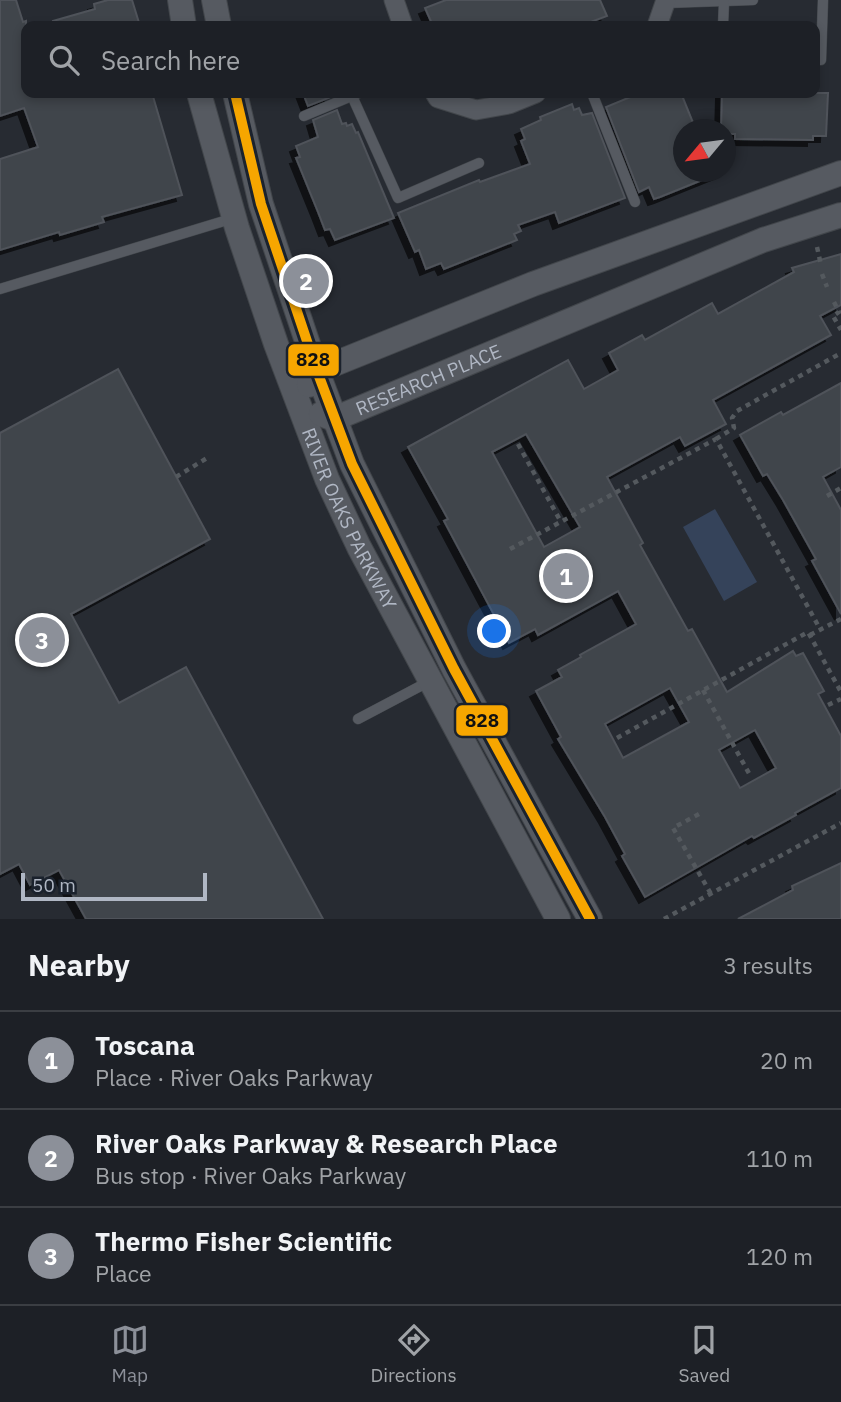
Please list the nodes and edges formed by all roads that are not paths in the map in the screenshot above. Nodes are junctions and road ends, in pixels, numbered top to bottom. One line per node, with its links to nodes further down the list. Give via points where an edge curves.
1 (180, 0): 8 (street)
2 (214, 0): 9 (street)
3 (753, 0): 7 (lane)
4 (823, 0): 13 (lane)
5 (397, 1): 10 (street)
6 (666, 2): 7 (lane); 11 (street)
7 (724, 2): 12 (lane)
8 (183, 21)
9 (218, 21)
10 (402, 21)
11 (659, 21)
12 (723, 21)
13 (820, 60)
14 (200, 98): 26 (street, RIVER OAKS PARKWAY)
15 (236, 98): 28 (street, RIVER OAKS PARKWAY, via 261,204)
16 (346, 98): 21 (lane)
17 (357, 98): 22 (lane, via 398,198)
18 (438, 98): 19 (street, via 476,110)
19 (524, 98)
20 (594, 98): 24 (lane)
21 (304, 116)
22 (479, 163)
23 (841, 173): 28 (street, via 533,284)
24 (635, 202)
25 (841, 215): 30 (street, RESEARCH PLACE, via 763,240)
26 (234, 218): 27 (lane); 29 (street, RIVER OAKS PARKWAY)
27 (0, 289)
28 (317, 371): 29 (street); 30 (street, RIVER OAKS PARKWAY)
29 (298, 406): 30 (street, RESEARCH PLACE); 32 (street, RIVER OAKS PARKWAY, via 359,547)
30 (334, 419): 31 (street, RIVER OAKS PARKWAY, via 371,505)
31 (454, 669): 32 (street); 34 (street, RIVER OAKS PARKWAY)
32 (430, 681): 33 (lane); 35 (street, RIVER OAKS PARKWAY)
33 (358, 719)
34 (577, 894): 35 (street); 36 (street, RIVER OAKS PARKWAY)
35 (555, 913)
36 (590, 919)

